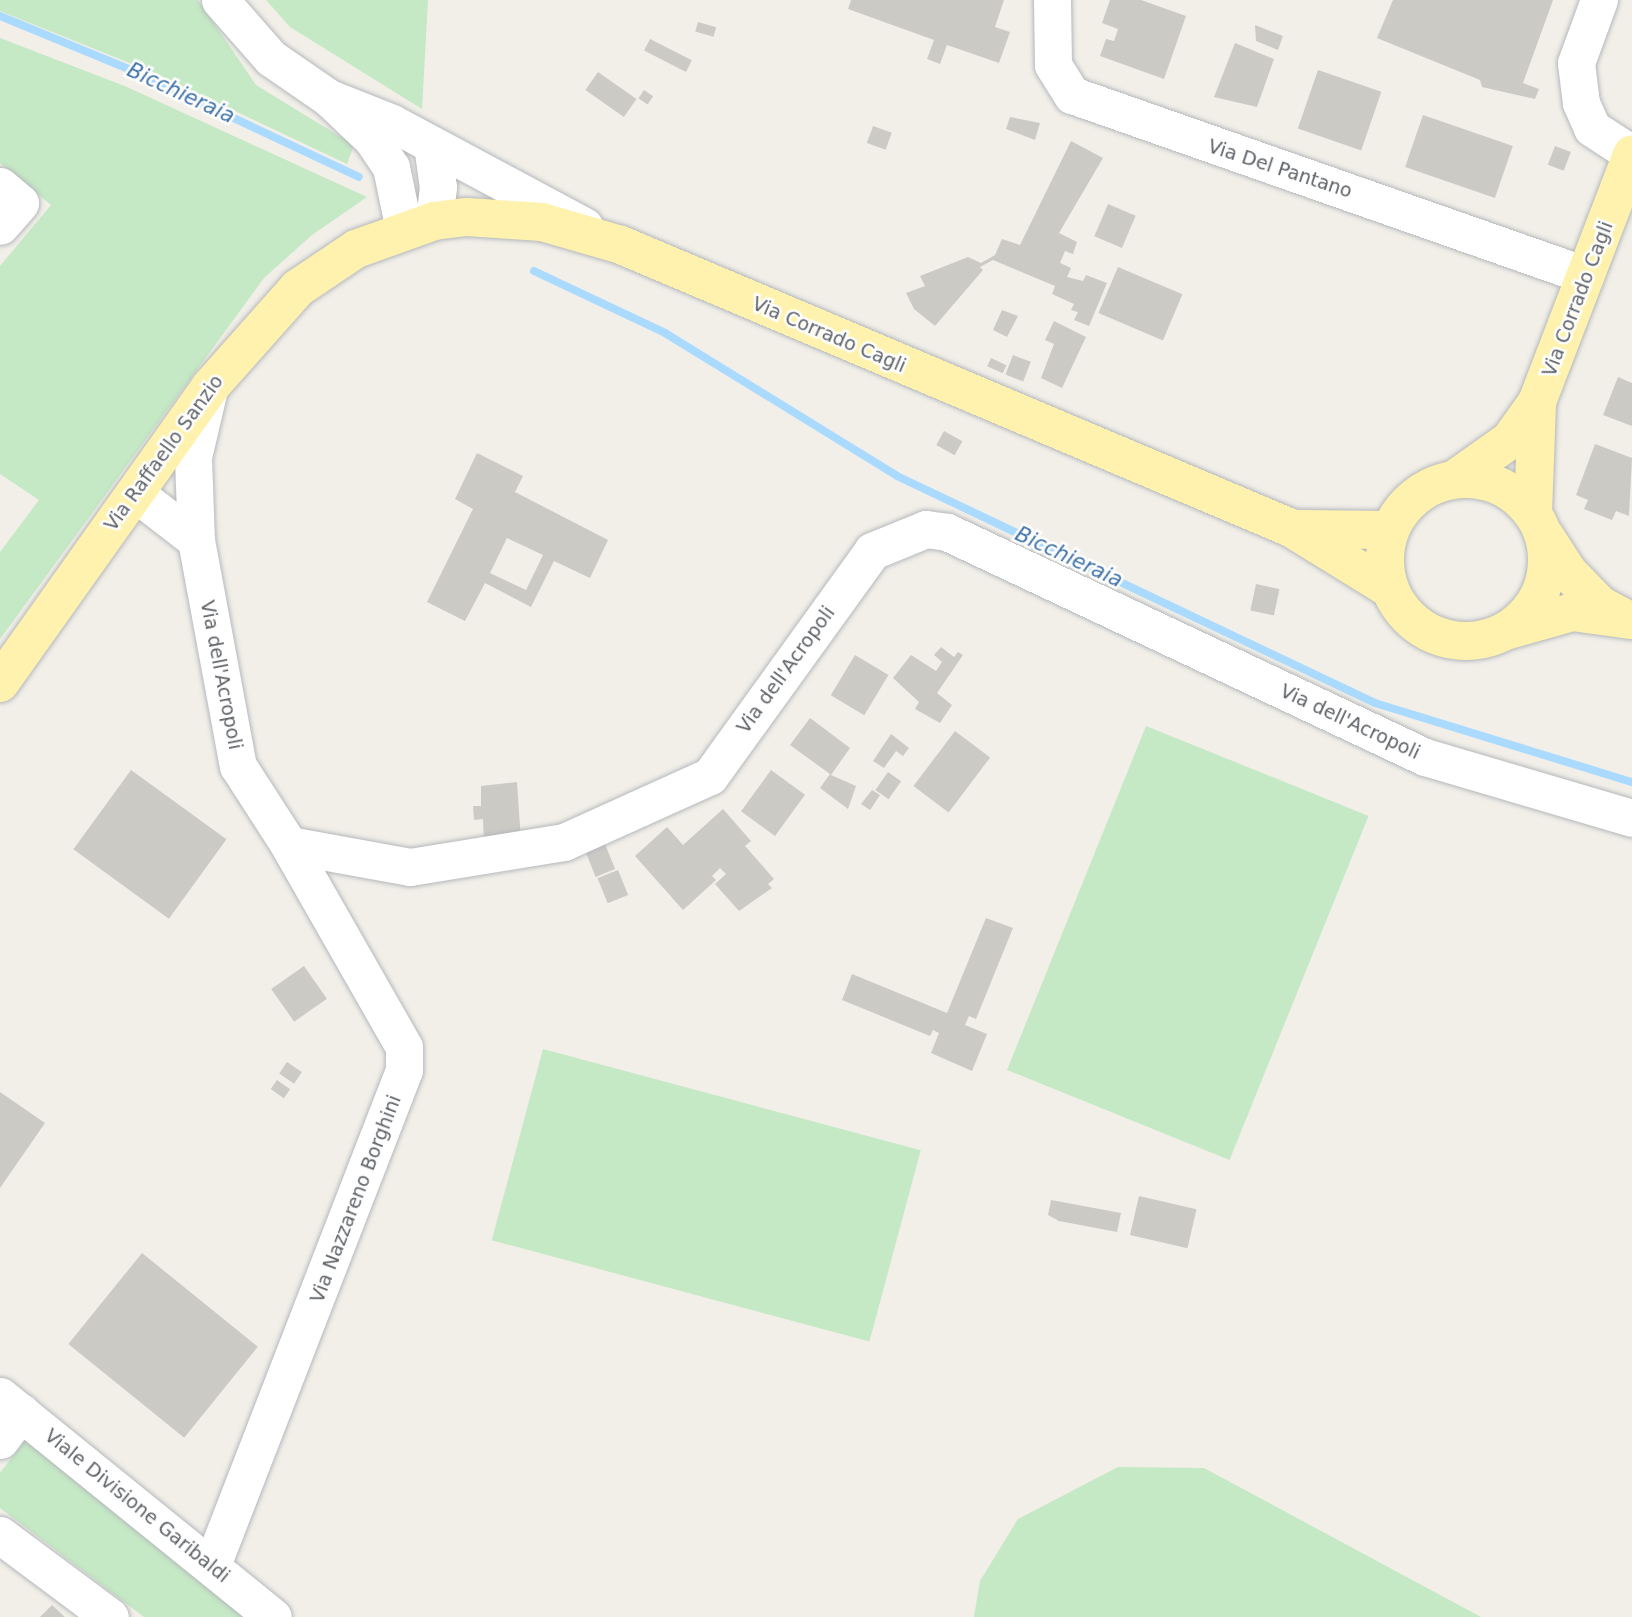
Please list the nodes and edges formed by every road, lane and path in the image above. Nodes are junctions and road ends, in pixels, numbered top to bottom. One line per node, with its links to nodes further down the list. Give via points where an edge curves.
1 (220, 0): 4 (street, via 271,58)
2 (1052, 0): 12 (street, Via Del Pantano, via 1053,65 1072,95)
3 (1599, 0): 6 (street, via 1576,63 1581,103 1592,128)
4 (329, 98): 5 (street); 8 (street, via 372,139)
5 (432, 145): 8 (street, via 438,187); 10 (street)
6 (1632, 155): 12 (main road, Via Corrado Cagli)
7 (0, 186): 9 (street, via 20,203)
8 (419, 225): 10 (main road, Via Corrado Cagli, via 497,216 531,220); 11 (main road, Via Corrado Cagli)
9 (0, 226)
10 (621, 245): 18 (main road, Via Corrado Cagli)
11 (356, 249): 13 (main road, Via Raffaello Sanzio, via 299,288)
12 (1585, 275): 14 (main road, Via Corrado Cagli)
13 (210, 387): 16 (main road, Via Raffaello Sanzio); 20 (street, Via dell'Acropoli, via 193,457)
14 (1537, 402): 15 (main road, via 1510,440); 17 (main road)
15 (1455, 479): 17 (main road, via 1499,485); 19 (main road, via 1415,496)
16 (135, 493): 20 (street); 24 (main road, Via Raffaello Sanzio)
17 (1539, 524): 22 (main road, via 1568,572 1600,605); 23 (main road, via 1548,562 1543,589 1529,612)
18 (1291, 528): 19 (main road, Via Corrado Cagli); 21 (main road, Via Corrado Cagli)
19 (1389, 530): 21 (main road, via 1384,570)
20 (195, 540): 26 (street, Via dell'Acropoli, via 238,766)
21 (1390, 589): 23 (main road, via 1418,626 1440,637 1475,640)
22 (1628, 619): 23 (main road, via 1572,612)
23 (1509, 630)
24 (0, 683)
25 (1632, 818): 26 (street, Via dell'Acropoli, via 1425,757 947,532 926,529 872,551 710,776 564,842 410,867)
26 (289, 845): 29 (street, Via Nazzareno Borghini, via 404,1047 399,1093)
27 (7, 1416): 29 (street, Viale Divisione Garibaldi)
28 (0, 1535): 30 (street)
29 (212, 1565): 31 (street, Viale Divisione Garibaldi)
30 (110, 1617)
31 (274, 1617)

